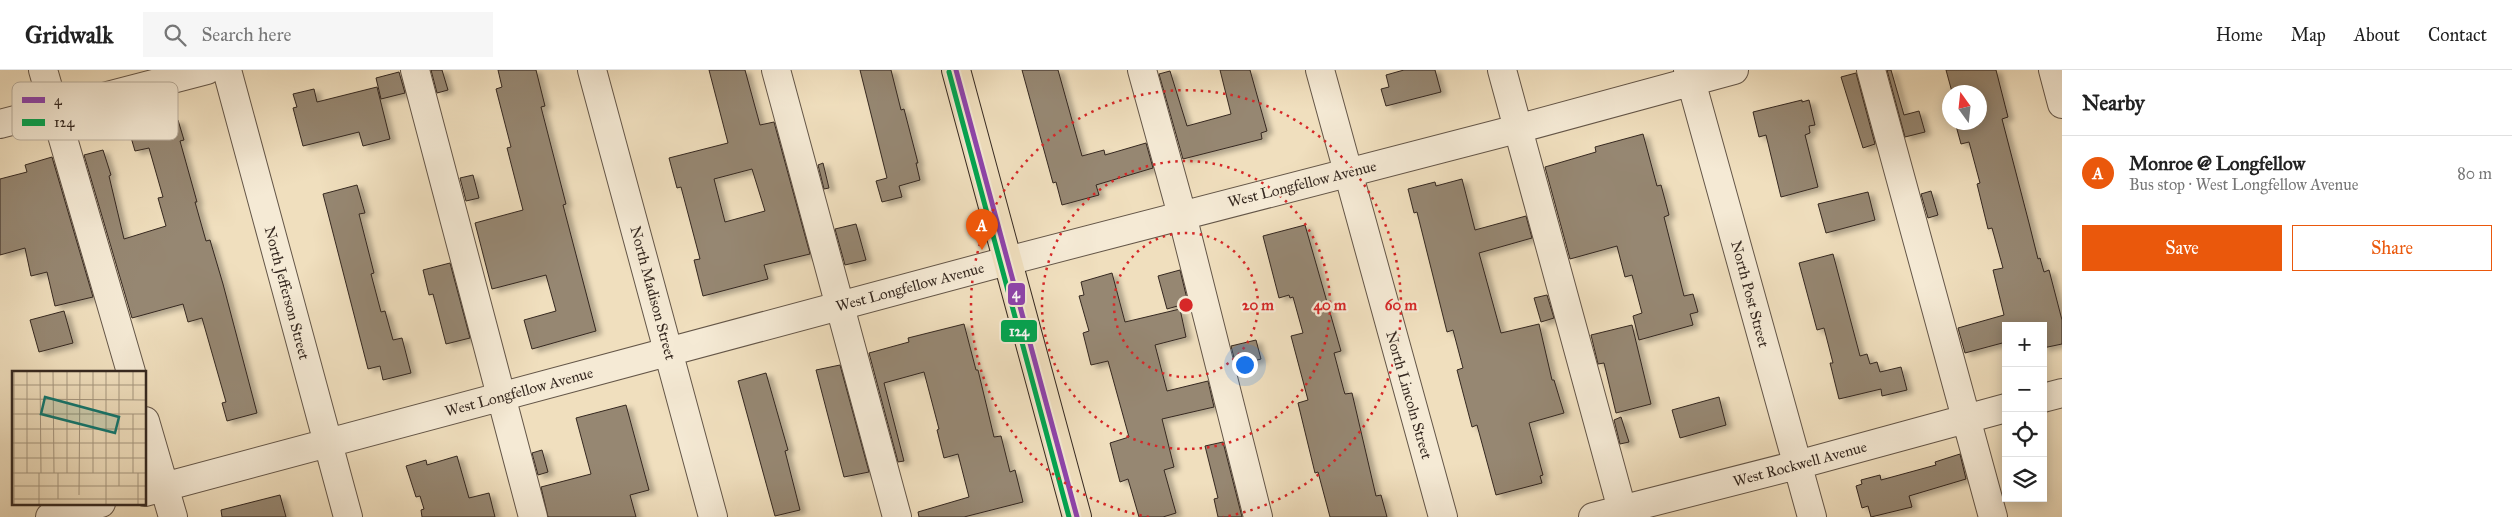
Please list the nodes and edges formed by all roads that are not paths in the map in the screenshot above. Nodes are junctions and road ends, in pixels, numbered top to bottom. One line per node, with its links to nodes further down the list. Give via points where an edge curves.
1 (207, 70): 14 (street)
2 (227, 70): 30 (street, North Jefferson Street)
3 (415, 70): 25 (street)
4 (592, 70): 22 (street, North Madison Street)
5 (776, 70): 21 (street)
6 (956, 70): 20 (main road)
7 (1142, 70): 19 (street)
8 (1320, 70): 18 (street, North Lincoln Street)
9 (1502, 70): 16 (street)
10 (1734, 70): 13 (street, West Longfellow Avenue)
11 (1871, 70): 28 (street)
12 (2053, 70): 15 (street)
13 (1690, 76): 16 (street, West Longfellow Avenue); 31 (street, North Post Street)
14 (162, 82)
15 (2062, 104)
16 (1518, 129): 18 (street, West Longfellow Avenue); 34 (street)
17 (63, 140): 23 (street)
18 (1347, 172): 19 (street, West Longfellow Avenue); 43 (street, North Lincoln Street)
19 (1182, 215): 20 (street, West Longfellow Avenue); 42 (street)
20 (1007, 261): 21 (street, West Longfellow Avenue); 41 (main road)
21 (840, 306): 22 (street, West Longfellow Avenue); 40 (street)
22 (669, 353): 25 (street, West Longfellow Avenue); 39 (street, North Madison Street)
23 (131, 371)
24 (2062, 393): 26 (street)
25 (501, 397): 30 (street, West Longfellow Avenue); 38 (street)
26 (2047, 397)
27 (2002, 409): 28 (street, West Rockwell Avenue)
28 (1967, 419): 31 (street, West Rockwell Avenue); 46 (street)
29 (146, 427): 32 (street)
30 (328, 443): 32 (street, West Longfellow Avenue); 37 (street, North Jefferson Street)
31 (1798, 465): 34 (street, West Rockwell Avenue); 45 (street, North Post Street)
32 (155, 489): 36 (street)
33 (98, 504): 35 (street)
34 (1623, 513): 44 (street, West Rockwell Avenue)
35 (50, 517)
36 (173, 517)
37 (348, 517)
38 (533, 517)
39 (713, 517)
40 (897, 517)
41 (1078, 517)
42 (1258, 517)
43 (1443, 517)
44 (1593, 517)
45 (1812, 517)
46 (1993, 517)

